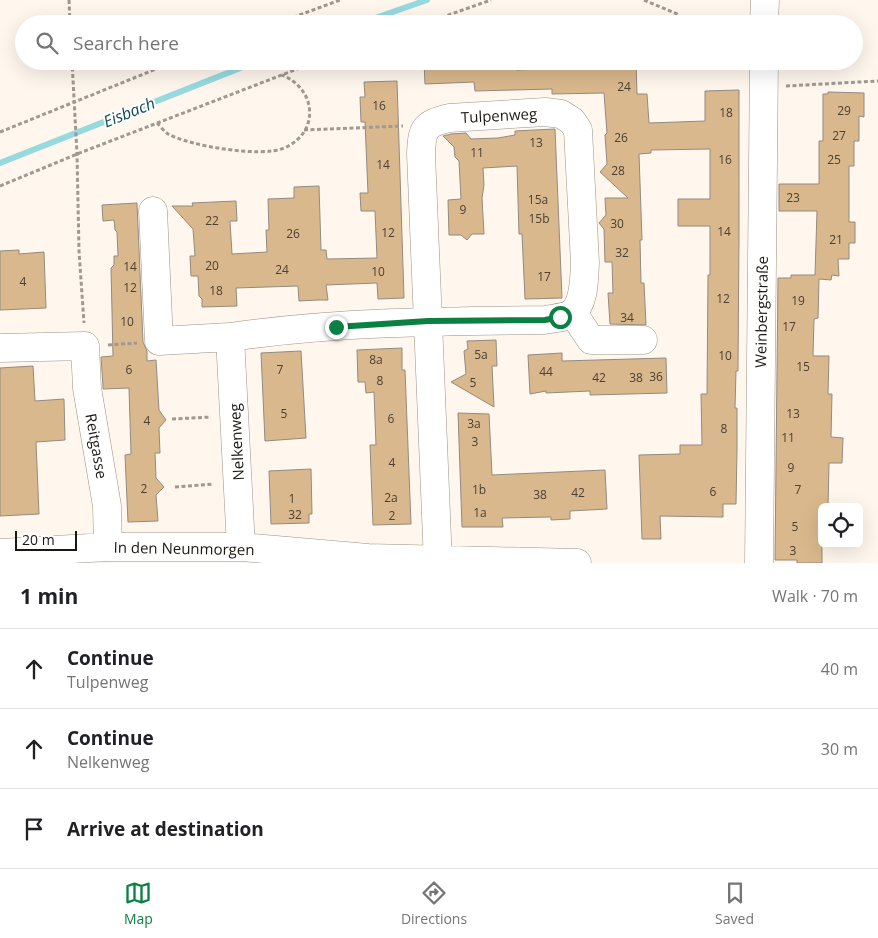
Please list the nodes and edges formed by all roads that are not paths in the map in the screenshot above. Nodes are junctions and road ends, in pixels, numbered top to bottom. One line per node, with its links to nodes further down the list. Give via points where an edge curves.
1 (765, 0): 2 (street)
2 (764, 15)
3 (764, 74): 16 (street, Weinbergstraße)
4 (153, 211): 7 (street, via 159,341)
5 (573, 313): 6 (street, via 545,320); 6 (street, Tulpenweg, via 581,300 585,263 578,130 561,114 545,112 449,118 426,127 421,154); 8 (street, via 591,340)
6 (428, 321): 7 (street); 14 (street)
7 (230, 336): 11 (street, Nelkenweg)
8 (643, 340)
9 (0, 348): 10 (street, Reitgasse, via 85,346 89,398 107,506)
10 (108, 547): 12 (street, In den Neunmorgen); 13 (street, In den Neunmorgen)
11 (241, 547): 13 (street, In den Neunmorgen); 14 (street, In den Neunmorgen)
12 (0, 553)
13 (136, 555)
14 (438, 561): 15 (street, In den Neunmorgen)
15 (577, 563)
16 (759, 563)

